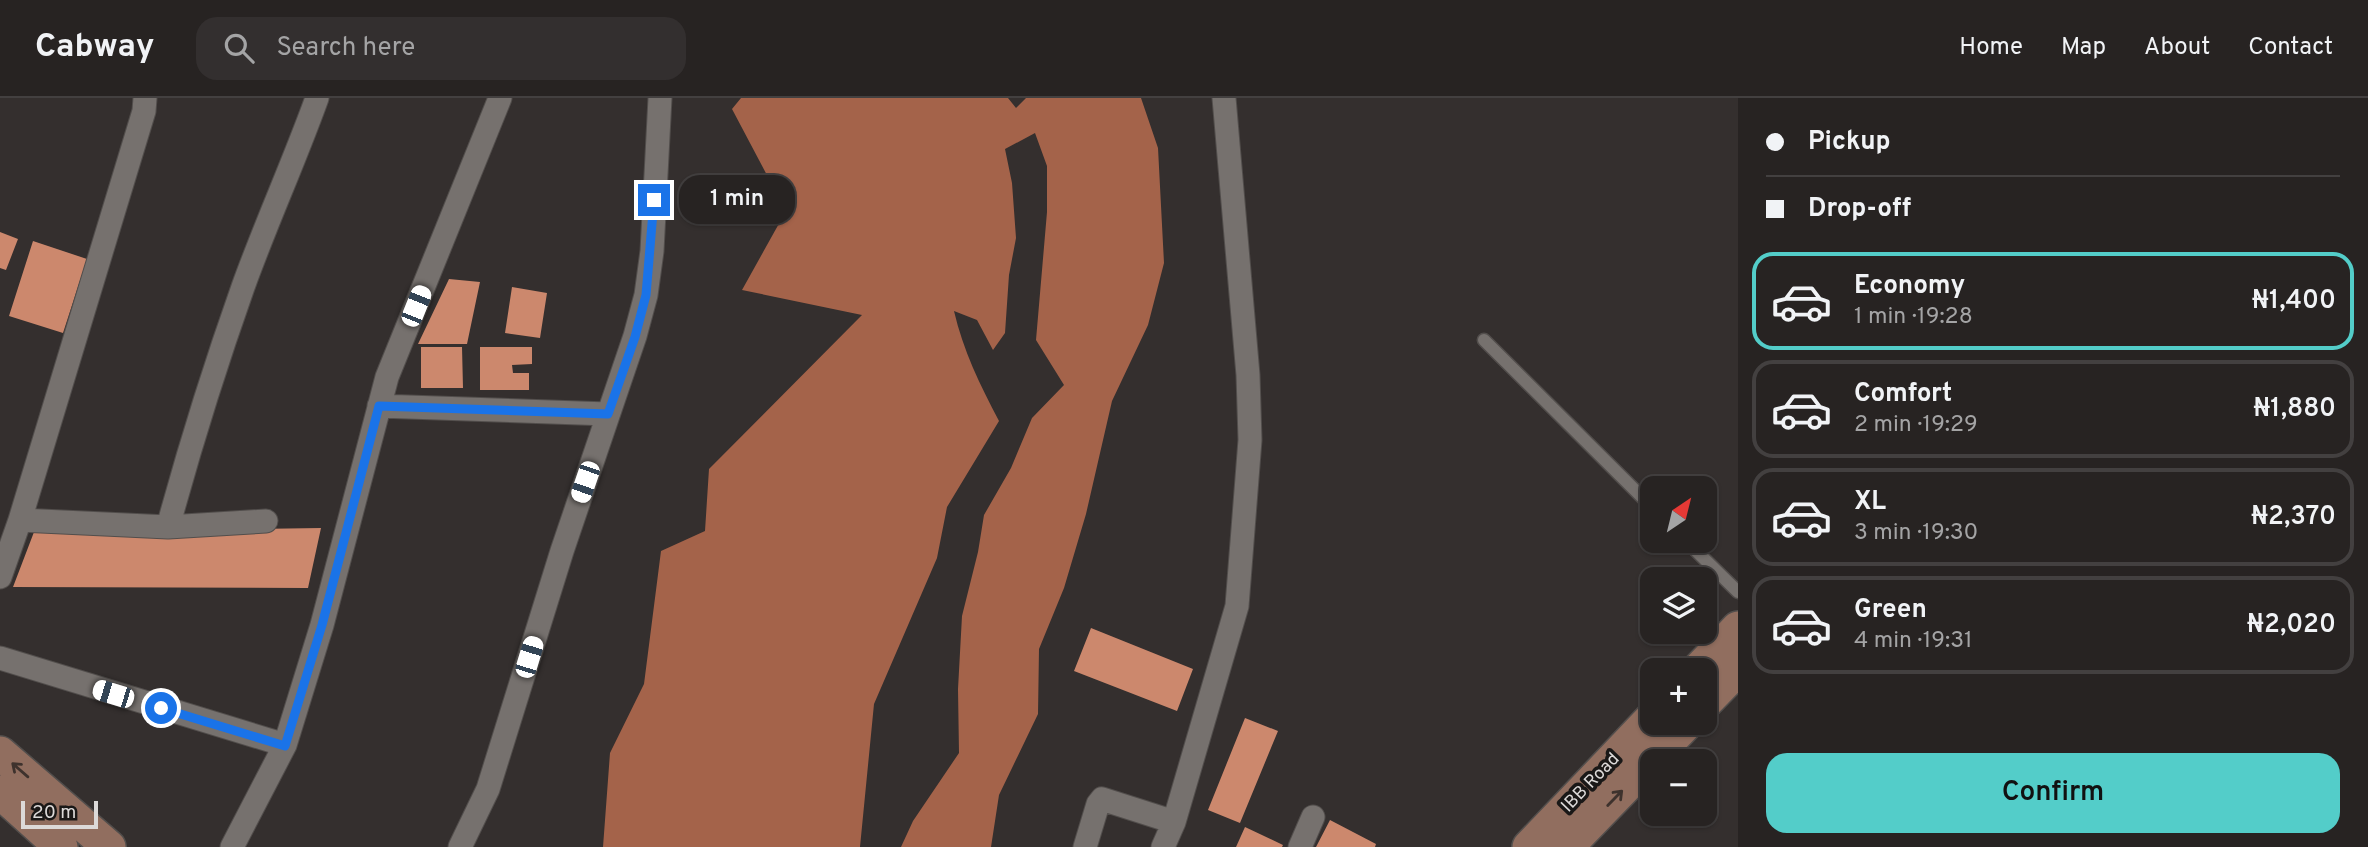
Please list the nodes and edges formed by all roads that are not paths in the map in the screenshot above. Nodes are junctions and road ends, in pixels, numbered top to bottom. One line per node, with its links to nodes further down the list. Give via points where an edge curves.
1 (145, 98): 10 (street)
2 (317, 98): 12 (street, via 243,286)
3 (500, 98): 7 (street)
4 (660, 98): 8 (street, via 646,295)
5 (1224, 98): 27 (street, via 1251,440 1237,606)
6 (1484, 340): 9 (lane)
7 (379, 406): 8 (street); 23 (street)
8 (608, 414): 31 (street, via 488,789)
9 (1640, 495)
10 (20, 520): 12 (street); 14 (street)
11 (266, 521): 12 (street)
12 (168, 527)
13 (1698, 553): 15 (lane)
14 (0, 577)
15 (1738, 592)
16 (1738, 628): 18 (main road)
17 (0, 658): 23 (street)
18 (1709, 658)
19 (1738, 669): 20 (main road)
20 (1717, 691)
21 (1640, 731): 35 (main road, IBB Road)
22 (1674, 735): 36 (main road, IBB Road, one-way to 22)
23 (285, 746): 30 (street)
24 (0, 752): 29 (main road, one-way to 24)
25 (0, 792): 28 (main road)
26 (1313, 817): 34 (street)
27 (1174, 822): 32 (street, via 1102,799); 33 (street)
28 (61, 847)
29 (109, 847)
30 (232, 847)
31 (460, 847)
32 (1084, 847)
33 (1163, 847)
34 (1300, 847)
35 (1529, 847)
36 (1567, 847)

